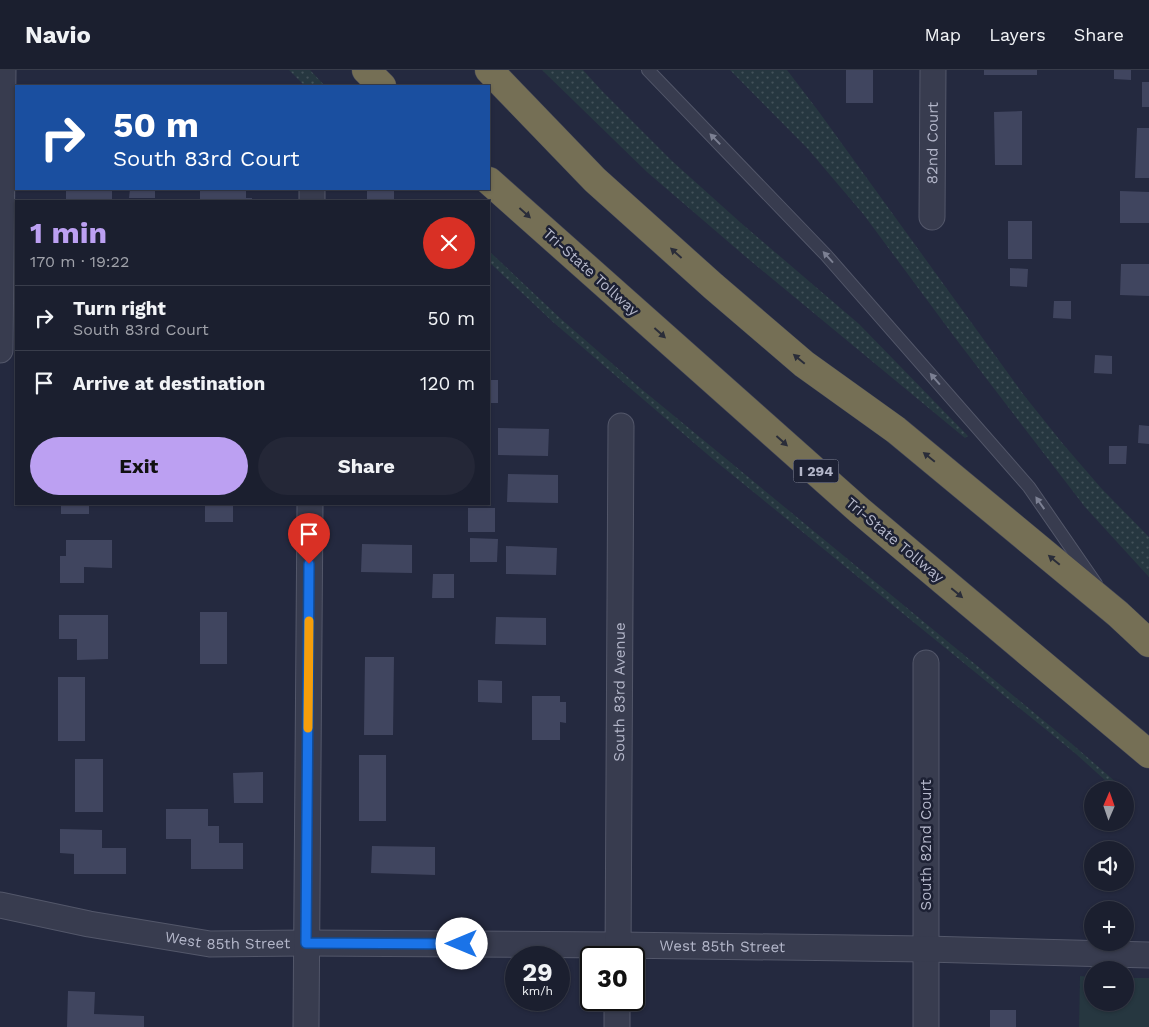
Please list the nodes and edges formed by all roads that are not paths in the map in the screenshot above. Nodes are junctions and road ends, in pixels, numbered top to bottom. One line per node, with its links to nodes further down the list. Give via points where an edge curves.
1 (3, 70): 9 (street)
2 (366, 70): 6 (highway)
3 (489, 70): 12 (highway, one-way to 3, via 896,430 804,364 713,286 595,180)
4 (648, 70): 12 (lane, one-way to 4, via 1028,487 826,255)
5 (933, 70): 8 (street, 82nd Court)
6 (381, 85)
7 (490, 182): 15 (highway, Tri-State Tollway / I 294, one-way to 15, via 859,510)
8 (932, 217)
9 (0, 350)
10 (621, 426): 18 (street, South 83rd Avenue)
11 (310, 505): 17 (street)
12 (1118, 614): 13 (highway)
13 (1149, 643)
14 (926, 662): 19 (street, South 82nd Court)
15 (1149, 754)
16 (0, 905): 17 (street, West 85th Street, via 210,944)
17 (306, 943): 20 (street, West 85th Street); 24 (street)
18 (618, 946)
19 (926, 949): 21 (street, West 85th Street); 22 (street, West 85th Street); 26 (street, South 82nd Court)
20 (580, 950)
21 (645, 951)
22 (1149, 955)
23 (618, 1011): 25 (street)
24 (306, 1027)
25 (617, 1027)
26 (926, 1027)

